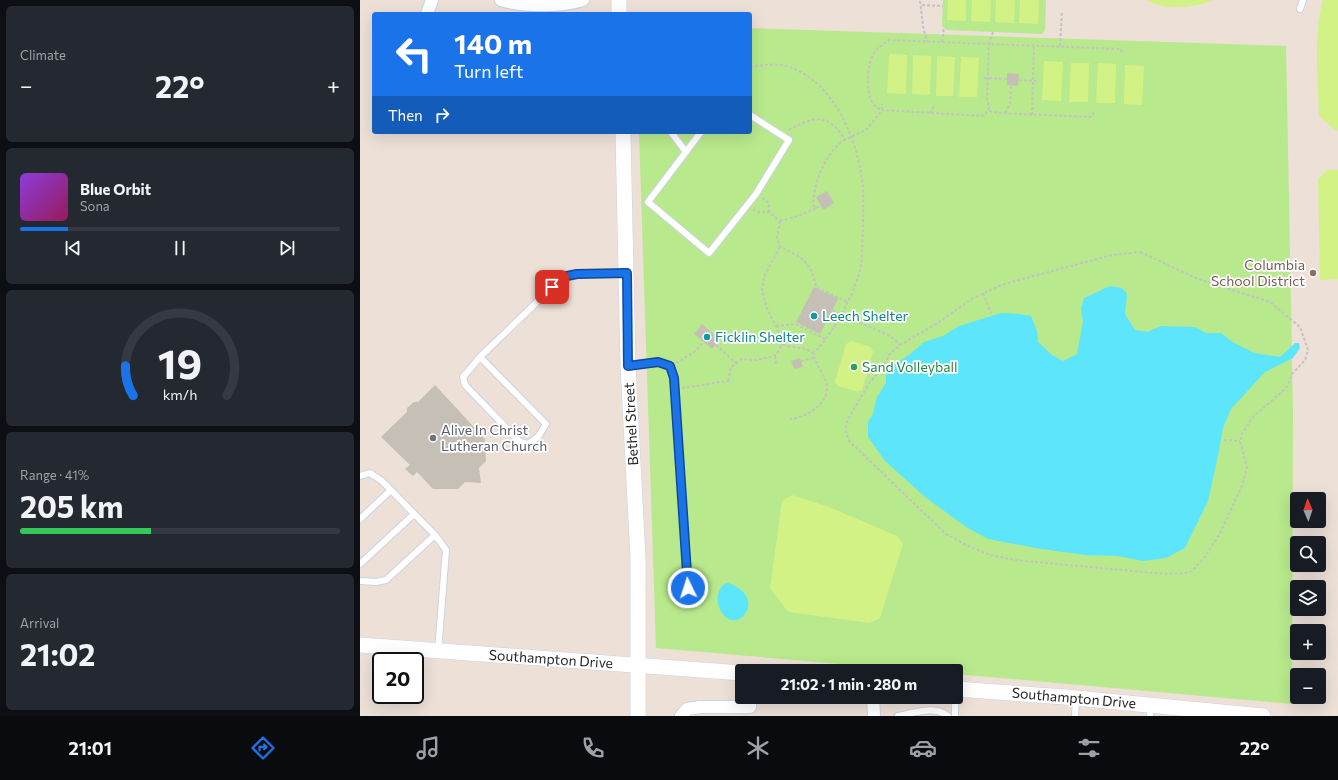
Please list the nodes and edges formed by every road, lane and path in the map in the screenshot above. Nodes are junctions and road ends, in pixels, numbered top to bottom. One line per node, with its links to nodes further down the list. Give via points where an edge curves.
1 (432, 0): 10 (street)
2 (501, 0): 3 (street, via 537,5)
3 (582, 0)
4 (619, 0): 11 (street)
5 (1303, 0): 9 (lane)
6 (920, 1): 7 (path)
7 (922, 5): 8 (path); 15 (path)
8 (943, 6)
9 (1300, 9)
10 (428, 12)
11 (619, 12)
12 (1062, 12): 19 (path)
13 (944, 27): 16 (path)
14 (993, 32): 17 (path)
15 (927, 41): 16 (path); 31 (path, via 889,40 874,53 870,61 869,92 873,104)
16 (942, 42): 17 (path)
17 (989, 44): 18 (path); 23 (path)
18 (1034, 46): 19 (path); 26 (path)
19 (1060, 46): 20 (path, via 1122,48)
20 (1122, 53)
21 (752, 67): 42 (path, via 769,64 786,66 803,74 820,86 832,100)
22 (984, 78): 23 (path)
23 (988, 78): 24 (path); 32 (path)
24 (1007, 79)
25 (1019, 80): 26 (path)
26 (1032, 80): 27 (path); 36 (path)
27 (1038, 81)
28 (1011, 86): 35 (path, via 1010,104)
29 (882, 104): 31 (path)
30 (934, 106): 34 (path)
31 (882, 110): 34 (path); 42 (path, via 866,129)
32 (989, 111): 34 (path, via 984,116); 35 (path)
33 (1094, 112): 36 (path, via 1092,117)
34 (930, 113)
35 (1005, 113): 36 (path)
36 (1032, 114)
37 (752, 116): 41 (lane)
38 (623, 134): 52 (street, Bethel Street)
39 (672, 134): 44 (lane)
40 (700, 134): 44 (lane)
41 (781, 135): 43 (path, via 802,123 820,120 833,124); 45 (lane, via 789,140)
42 (852, 137): 43 (path); 54 (path, via 862,179 863,209 860,268)
43 (845, 140): 48 (path, via 827,159 814,195 813,204)
44 (686, 152): 46 (lane, via 648,202 710,253)
45 (756, 194): 46 (lane); 49 (path, via 769,203)
46 (747, 205): 49 (path, via 757,212)
47 (821, 205): 48 (path)
48 (816, 208): 50 (path)
49 (769, 212): 50 (path)
50 (780, 221): 51 (path, via 777,238)
51 (780, 247): 54 (path, via 803,258 809,265 816,287); 58 (path, via 764,276 762,290 767,309)
52 (627, 273): 66 (lane, via 577,274 562,277); 71 (street, Bethel Street)
53 (983, 293): 56 (path); 61 (path); 78 (path, via 1010,282 1091,260 1140,252 1198,279 1270,302 1300,327 1308,350 1307,355 1302,365 1292,374 1285,389 1252,418)
54 (847, 302): 57 (path)
55 (832, 310): 57 (path)
56 (991, 313)
57 (842, 315): 59 (path); 61 (path, via 890,336)
58 (776, 326): 59 (path, via 796,324); 63 (path)
59 (826, 339): 64 (path)
60 (704, 343): 72 (path, via 694,353)
61 (900, 344): 78 (path, via 870,382 845,425 846,434 858,451 946,534 968,546 996,556 1032,562 1164,574 1186,573 1204,558 1239,493 1247,467)
62 (716, 345): 69 (path)
63 (782, 345): 64 (path, via 806,349); 65 (path)
64 (813, 353): 67 (path)
65 (774, 356): 69 (path, via 756,360 742,359); 70 (path)
66 (480, 357): 66 (lane, via 463,377 464,385 520,442 528,444 538,437 546,424)
67 (814, 358): 68 (path); 76 (path, via 825,380 827,388 824,397 813,412)
68 (801, 361)
69 (736, 363): 73 (path, via 731,367)
70 (776, 364)
71 (628, 366): 72 (lane, via 658,362); 89 (street, Bethel Street, via 638,559)
72 (670, 366): 75 (lane)
73 (728, 381): 74 (path); 75 (path)
74 (731, 384)
75 (675, 389): 86 (lane)
76 (790, 419)
77 (1224, 440): 78 (path)
78 (1240, 441)
79 (360, 476): 80 (lane, via 370,473)
80 (391, 490): 81 (lane); 82 (lane)
81 (414, 514): 83 (lane); 84 (lane)
82 (360, 519)
83 (435, 535): 85 (lane, via 386,580); 88 (lane, via 446,550)
84 (360, 564)
85 (360, 581)
86 (688, 588)
87 (360, 645): 88 (street, Southampton Drive)
88 (438, 651): 89 (street, Southampton Drive)
89 (638, 665): 90 (street, Southampton Drive); 99 (street, Bethel Street)
90 (735, 672)
91 (963, 690): 92 (street, Southampton Drive)
92 (1076, 698): 96 (street, Southampton Drive); 105 (lane)
93 (750, 704): 100 (street, via 750,707 701,707 687,710)
94 (873, 704): 101 (street)
95 (955, 704): 104 (lane)
96 (1151, 710): 97 (street, Southampton Drive)
97 (1212, 714): 98 (street, Southampton Drive)
98 (1237, 715): 106 (street, Southampton Drive)
99 (638, 716)
100 (682, 716)
101 (874, 716)
102 (898, 716): 103 (lane, via 925,710 941,710)
103 (948, 716)
104 (956, 716)
105 (1075, 716)
106 (1263, 716)

